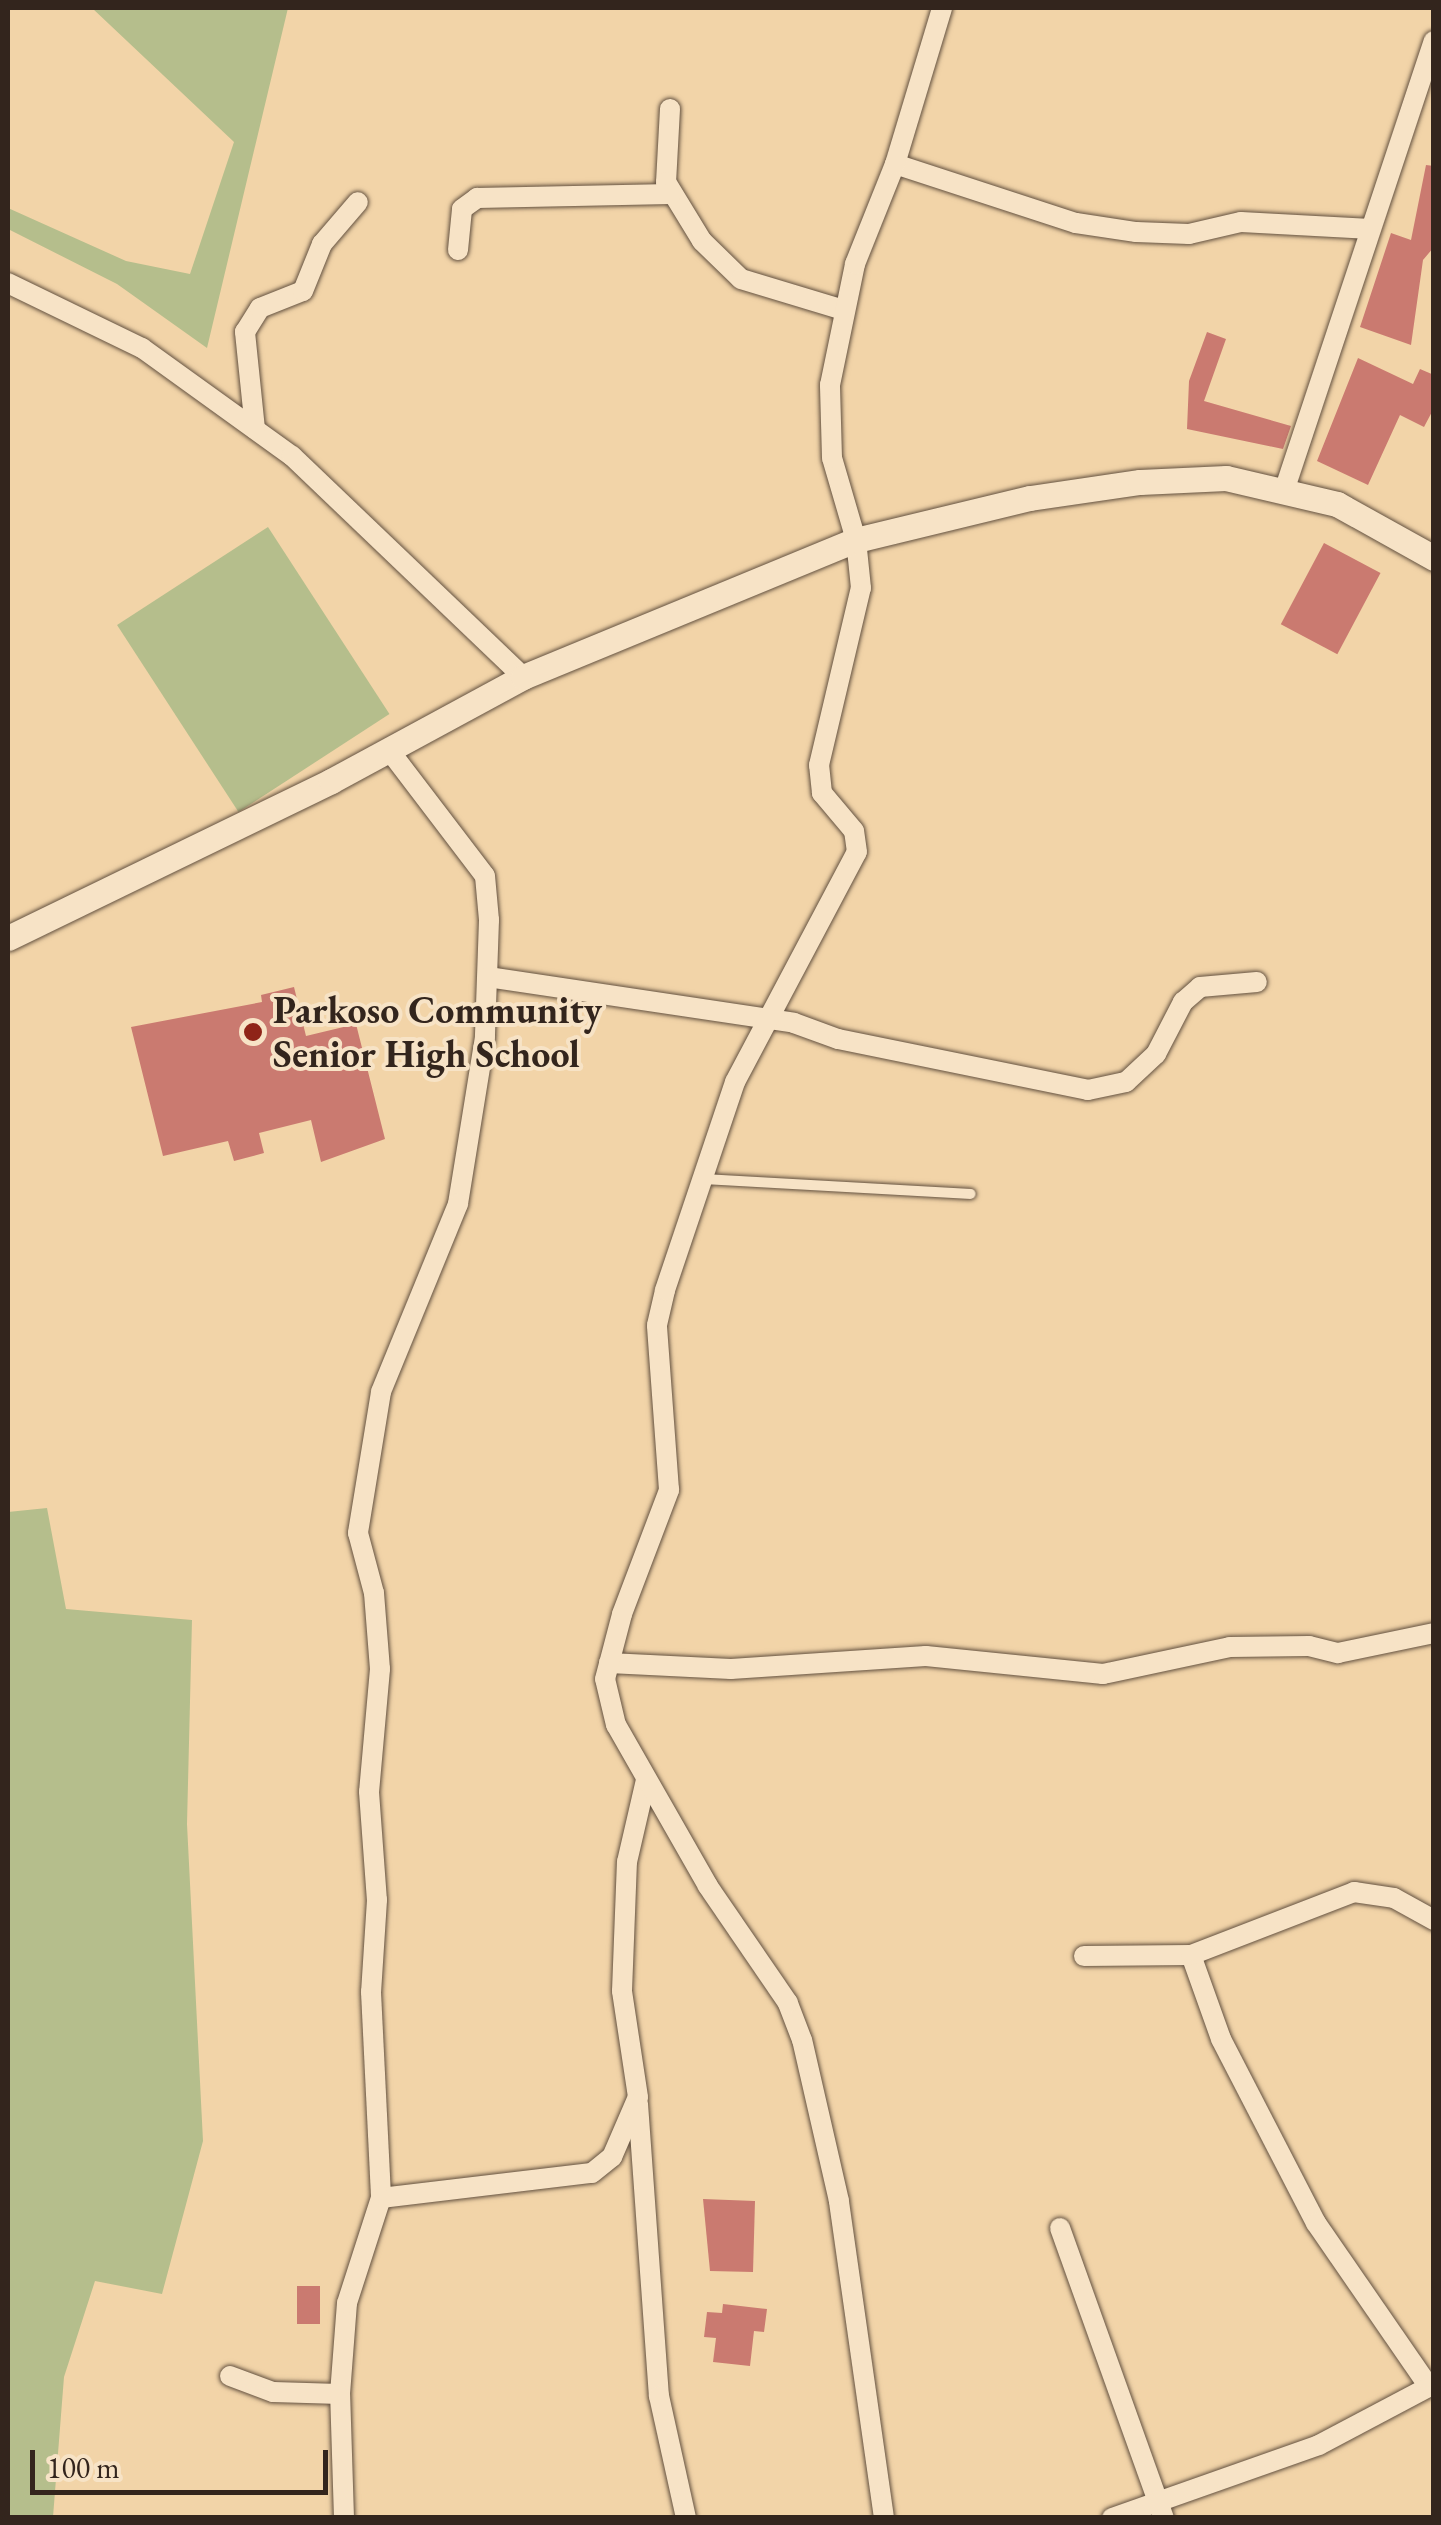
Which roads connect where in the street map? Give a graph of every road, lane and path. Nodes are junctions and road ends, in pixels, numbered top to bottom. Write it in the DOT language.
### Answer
graph roads {
  1 [pos="942,8"];
  2 [pos="1434,41"];
  3 [pos="670,110"];
  4 [pos="895,164"];
  5 [pos="671,194"];
  6 [pos="358,202"];
  7 [pos="1371,229"];
  8 [pos="458,250"];
  9 [pos="8,283"];
  10 [pos="844,310"];
  11 [pos="255,429"];
  12 [pos="1286,488"];
  13 [pos="856,540"];
  14 [pos="1434,558"];
  15 [pos="523,677"];
  16 [pos="389,750"];
  17 [pos="8,938"];
  18 [pos="488,976"];
  19 [pos="1257,982"];
  20 [pos="766,1018"];
  21 [pos="704,1179"];
  22 [pos="971,1194"];
  23 [pos="1434,1634"];
  24 [pos="610,1663"];
  25 [pos="646,1780"];
  26 [pos="1434,1920"];
  27 [pos="1191,1955"];
  28 [pos="1084,1956"];
  29 [pos="638,2096"];
  30 [pos="381,2198"];
  31 [pos="1060,2228"];
  32 [pos="230,2376"];
  33 [pos="1431,2386"];
  34 [pos="340,2394"];
  35 [pos="1160,2507"];
  36 [pos="344,2518"];
  37 [pos="686,2518"];
  38 [pos="884,2518"];
  39 [pos="1112,2518"];
  1 -- 4 [label="street"];
  2 -- 7 [label="street"];
  3 -- 5 [label="street"];
  4 -- 7 [label="street"];
  4 -- 10 [label="street"];
  5 -- 8 [label="street"];
  5 -- 10 [label="street"];
  6 -- 11 [label="street"];
  7 -- 12 [label="street"];
  9 -- 11 [label="street"];
  10 -- 13 [label="street"];
  11 -- 15 [label="street"];
  12 -- 13 [label="street"];
  12 -- 14 [label="street"];
  13 -- 15 [label="street"];
  13 -- 20 [label="street"];
  15 -- 16 [label="street"];
  16 -- 17 [label="street"];
  16 -- 18 [label="street"];
  18 -- 20 [label="street"];
  18 -- 30 [label="street"];
  19 -- 20 [label="street"];
  20 -- 21 [label="street"];
  21 -- 22 [label="lane"];
  21 -- 24 [label="street"];
  23 -- 24 [label="street"];
  24 -- 25 [label="street"];
  25 -- 29 [label="street"];
  25 -- 38 [label="street"];
  26 -- 27 [label="street"];
  27 -- 28 [label="street"];
  27 -- 33 [label="street"];
  29 -- 30 [label="street"];
  29 -- 37 [label="street"];
  30 -- 34 [label="street"];
  31 -- 35 [label="street"];
  32 -- 34 [label="street"];
  33 -- 35 [label="street"];
  34 -- 36 [label="street"];
  35 -- 39 [label="street"];
}
